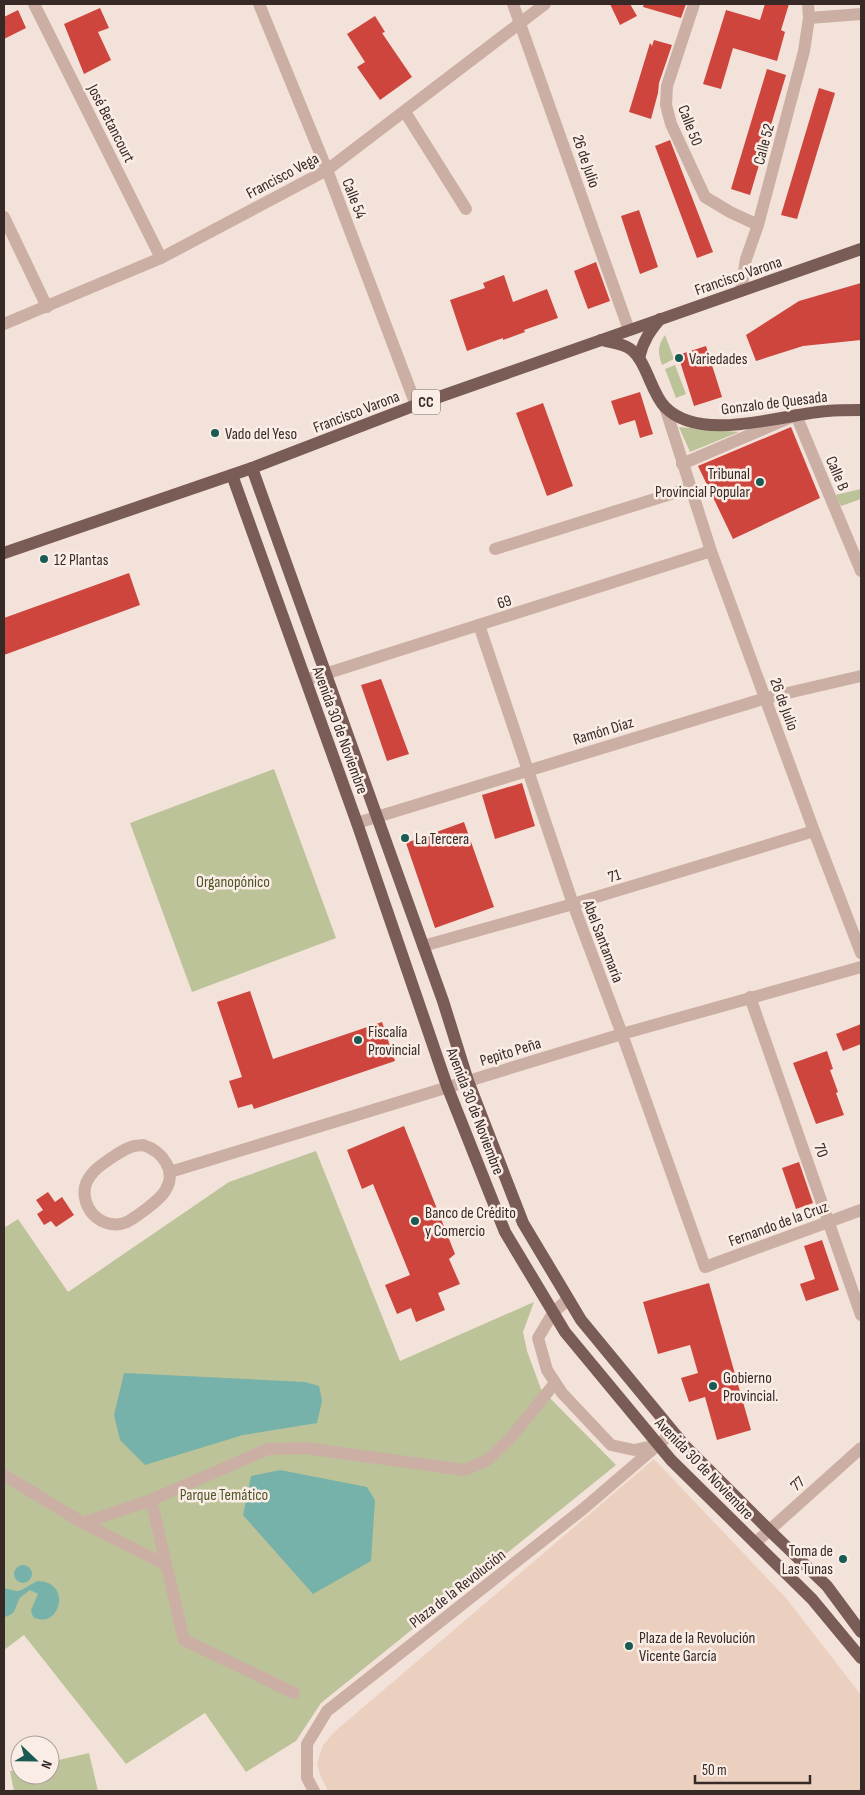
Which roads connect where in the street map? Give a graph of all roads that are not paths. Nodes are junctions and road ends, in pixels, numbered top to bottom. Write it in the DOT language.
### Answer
graph roads {
  1 [pos="34,4"];
  2 [pos="259,4"];
  3 [pos="513,4"];
  4 [pos="546,4"];
  5 [pos="694,4"];
  6 [pos="808,4"];
  7 [pos="861,14"];
  8 [pos="809,18"];
  9 [pos="521,22"];
  10 [pos="405,112"];
  11 [pos="327,170"];
  12 [pos="466,209"];
  13 [pos="4,217"];
  14 [pos="758,225"];
  15 [pos="861,249"];
  16 [pos="161,258"];
  17 [pos="740,291"];
  18 [pos="47,306"];
  19 [pos="660,319"];
  20 [pos="4,324"];
  21 [pos="629,330"];
  22 [pos="602,340"];
  23 [pos="640,358"];
  24 [pos="416,405"];
  25 [pos="665,407"];
  26 [pos="861,410"];
  27 [pos="796,416"];
  28 [pos="682,464"];
  29 [pos="252,468"];
  30 [pos="232,476"];
  31 [pos="690,488"];
  32 [pos="495,549"];
  33 [pos="711,551"];
  34 [pos="4,553"];
  35 [pos="861,572"];
  36 [pos="479,626"];
  37 [pos="327,674"];
  38 [pos="861,676"];
  39 [pos="306,680"];
  40 [pos="766,698"];
  41 [pos="528,770"];
  42 [pos="377,817"];
  43 [pos="357,824"];
  44 [pos="814,831"];
  45 [pos="573,904"];
  46 [pos="423,946"];
  47 [pos="861,953"];
  48 [pos="861,967"];
  49 [pos="750,997"];
  50 [pos="622,1034"];
  51 [pos="468,1080"];
  52 [pos="447,1086"];
  53 [pos="170,1172"];
  54 [pos="861,1210"];
  55 [pos="830,1222"];
  56 [pos="705,1267"];
  57 [pos="568,1299"];
  58 [pos="553,1312"];
  59 [pos="861,1315"];
  60 [pos="555,1383"];
  61 [pos="673,1432"];
  62 [pos="658,1444"];
  63 [pos="861,1448"];
  64 [pos="4,1476"];
  65 [pos="151,1500"];
  66 [pos="83,1523"];
  67 [pos="769,1530"];
  68 [pos="755,1543"];
  69 [pos="166,1565"];
  70 [pos="861,1632"];
  71 [pos="861,1658"];
  72 [pos="294,1693"];
  73 [pos="314,1791"];
  1 -- 16 [label="street, José Betancourt"];
  2 -- 11 [label="street, Calle 54"];
  3 -- 9 [label="street, 26 de Julio"];
  4 -- 9 [label="street, Francisco Vega"];
  5 -- 14 [label="street, Calle 50"];
  6 -- 8 [label="street, Calle 52"];
  7 -- 8 [label="street"];
  8 -- 14 [label="street, Calle 52"];
  9 -- 10 [label="street, Francisco Vega"];
  9 -- 21 [label="street, 26 de Julio"];
  10 -- 11 [label="street, Francisco Vega"];
  10 -- 12 [label="street"];
  11 -- 16 [label="street, Francisco Vega"];
  11 -- 24 [label="street, Calle 54"];
  13 -- 18 [label="street"];
  14 -- 17 [label="street, Calle 52"];
  15 -- 17 [label="main road, Francisco Varona / CC"];
  16 -- 18 [label="street, Francisco Vega"];
  17 -- 19 [label="main road, Francisco Varona / CC"];
  18 -- 20 [label="street, Francisco Vega"];
  19 -- 21 [label="main road, Francisco Varona / CC"];
  19 -- 23 [label="main road"];
  21 -- 22 [label="main road, Francisco Varona / CC"];
  22 -- 23 [label="main road"];
  22 -- 24 [label="main road, Francisco Varona / CC"];
  23 -- 25 [label="main road"];
  24 -- 29 [label="main road, Francisco Varona / CC"];
  25 -- 27 [label="main road, Gonzalo de Quesada"];
  25 -- 28 [label="street, 26 de Julio"];
  26 -- 27 [label="main road, Gonzalo de Quesada"];
  27 -- 28 [label="street"];
  27 -- 35 [label="street, Calle B"];
  28 -- 31 [label="street, 26 de Julio"];
  29 -- 30 [label="main road, Francisco Varona / CC"];
  29 -- 37 [label="main road, Avenida 30 de Noviembre"];
  30 -- 34 [label="main road, Francisco Varona / CC"];
  30 -- 39 [label="main road, Avenida 30 de Noviembre"];
  31 -- 32 [label="street"];
  31 -- 33 [label="street, 26 de Julio"];
  33 -- 36 [label="street, 69"];
  33 -- 40 [label="street, 26 de Julio"];
  36 -- 37 [label="street, 69"];
  36 -- 41 [label="street, Abel Santamaría"];
  37 -- 39 [label="street, 69"];
  37 -- 42 [label="main road, Avenida 30 de Noviembre"];
  38 -- 40 [label="street, Ramón Díaz"];
  39 -- 43 [label="main road, Avenida 30 de Noviembre"];
  40 -- 41 [label="street, Ramón Díaz"];
  40 -- 44 [label="street, 26 de Julio"];
  41 -- 42 [label="street, Ramón Díaz"];
  41 -- 45 [label="street, Abel Santamaría"];
  42 -- 43 [label="street, Ramón Díaz"];
  42 -- 46 [label="main road, Avenida 30 de Noviembre"];
  43 -- 52 [label="main road, Avenida 30 de Noviembre"];
  44 -- 45 [label="street, 71"];
  44 -- 47 [label="street, 26 de Julio"];
  45 -- 46 [label="street, 71"];
  45 -- 50 [label="street, Abel Santamaría"];
  46 -- 51 [label="main road, Avenida 30 de Noviembre"];
  48 -- 49 [label="street, Pepito Peña"];
  49 -- 50 [label="street, Pepito Peña"];
  49 -- 55 [label="street, 70"];
  50 -- 51 [label="street, Pepito Peña"];
  50 -- 56 [label="street, Abel Santamaría"];
  51 -- 52 [label="street, Pepito Peña"];
  51 -- 57 [label="main road, Avenida 30 de Noviembre"];
  52 -- 53 [label="street, Pepito Peña"];
  52 -- 58 [label="main road, Avenida 30 de Noviembre"];
  53 -- 53 [label="street"];
  54 -- 55 [label="street, Fernando de la Cruz"];
  55 -- 56 [label="street, Fernando de la Cruz"];
  55 -- 59 [label="street, 70"];
  57 -- 58 [label="street"];
  57 -- 61 [label="main road, Avenida 30 de Noviembre"];
  58 -- 60 [label="street"];
  58 -- 62 [label="main road, Avenida 30 de Noviembre"];
  60 -- 62 [label="street"];
  60 -- 65 [label="street"];
  61 -- 62 [label="street, Plaza de la Revolución"];
  61 -- 67 [label="main road, Avenida 30 de Noviembre"];
  62 -- 68 [label="main road, Avenida 30 de Noviembre"];
  62 -- 73 [label="street, Plaza de la Revolución"];
  63 -- 67 [label="street, 77"];
  64 -- 66 [label="street"];
  65 -- 66 [label="street"];
  65 -- 69 [label="street"];
  66 -- 69 [label="street"];
  67 -- 68 [label="street, 77"];
  67 -- 70 [label="main road, Avenida 30 de Noviembre"];
  68 -- 71 [label="main road, Avenida 30 de Noviembre"];
  69 -- 72 [label="street"];
}
